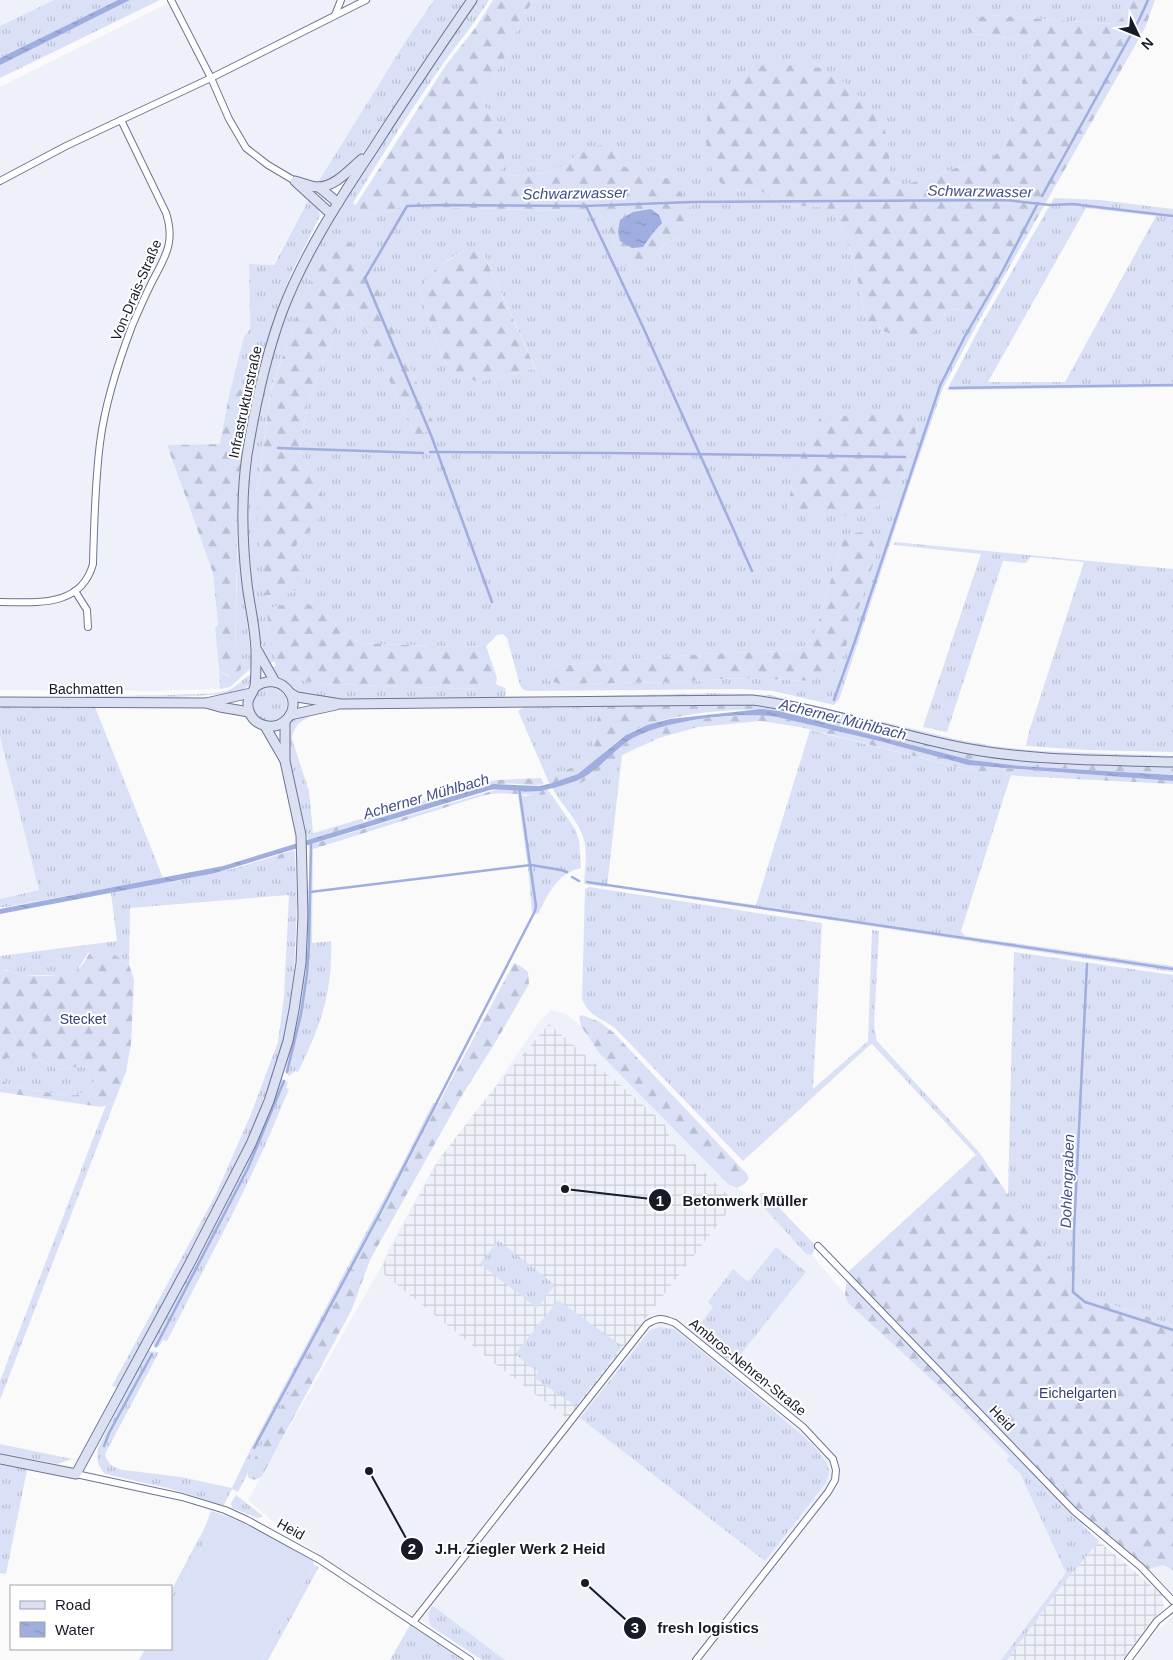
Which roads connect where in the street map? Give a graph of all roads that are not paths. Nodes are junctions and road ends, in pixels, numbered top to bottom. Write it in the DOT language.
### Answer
graph roads {
  1 [pos="171,0"];
  2 [pos="341,0"];
  3 [pos="366,0"];
  4 [pos="472,0"];
  5 [pos="335,15"];
  6 [pos="211,78"];
  7 [pos="121,120"];
  8 [pos="371,151"];
  9 [pos="0,181"];
  10 [pos="294,181"];
  11 [pos="319,187"];
  12 [pos="338,202"];
  13 [pos="331,214"];
  14 [pos="76,591"];
  15 [pos="0,602"];
  16 [pos="88,627"];
  17 [pos="256,647"];
  18 [pos="275,682"];
  19 [pos="253,690"];
  20 [pos="290,693"];
  21 [pos="0,702"];
  22 [pos="206,703"];
  23 [pos="341,704"];
  24 [pos="250,712"];
  25 [pos="288,718"];
  26 [pos="265,726"];
  27 [pos="285,761"];
  28 [pos="1173,762"];
  29 [pos="818,1246"];
  30 [pos="0,1459"];
  31 [pos="76,1474"];
  32 [pos="1173,1601"];
  33 [pos="1173,1608"];
  34 [pos="413,1622"];
  35 [pos="470,1660"];
  36 [pos="696,1660"];
  37 [pos="1128,1660"];
  1 -- 6 [label="street"];
  2 -- 5 [label="street"];
  3 -- 5 [label="street"];
  4 -- 8 [label="street, Infrastrukturstraße"];
  5 -- 6 [label="street"];
  6 -- 7 [label="street"];
  6 -- 10 [label="street"];
  7 -- 9 [label="street"];
  7 -- 14 [label="street, Von-Drais-Straße"];
  8 -- 11 [label="street"];
  8 -- 12 [label="street, Infrastrukturstraße"];
  10 -- 11 [label="street"];
  10 -- 13 [label="street"];
  11 -- 12 [label="street"];
  12 -- 13 [label="street, Infrastrukturstraße"];
  13 -- 17 [label="street, Infrastrukturstraße"];
  14 -- 15 [label="street"];
  14 -- 16 [label="street"];
  17 -- 18 [label="street"];
  17 -- 19 [label="street"];
  18 -- 19 [label="street"];
  18 -- 20 [label="street"];
  19 -- 22 [label="street"];
  19 -- 24 [label="street"];
  20 -- 23 [label="street"];
  20 -- 25 [label="street"];
  21 -- 22 [label="street, Bachmatten"];
  22 -- 24 [label="street"];
  23 -- 25 [label="street"];
  23 -- 28 [label="street"];
  24 -- 26 [label="street"];
  25 -- 26 [label="street"];
  25 -- 27 [label="street"];
  26 -- 27 [label="street"];
  27 -- 31 [label="street"];
  29 -- 32 [label="street, Heid"];
  30 -- 31 [label="street"];
  31 -- 34 [label="street, Heid"];
  33 -- 37 [label="street"];
  34 -- 35 [label="street, Heid"];
  34 -- 36 [label="street, Ambros-Nehren-Straße"];
}
